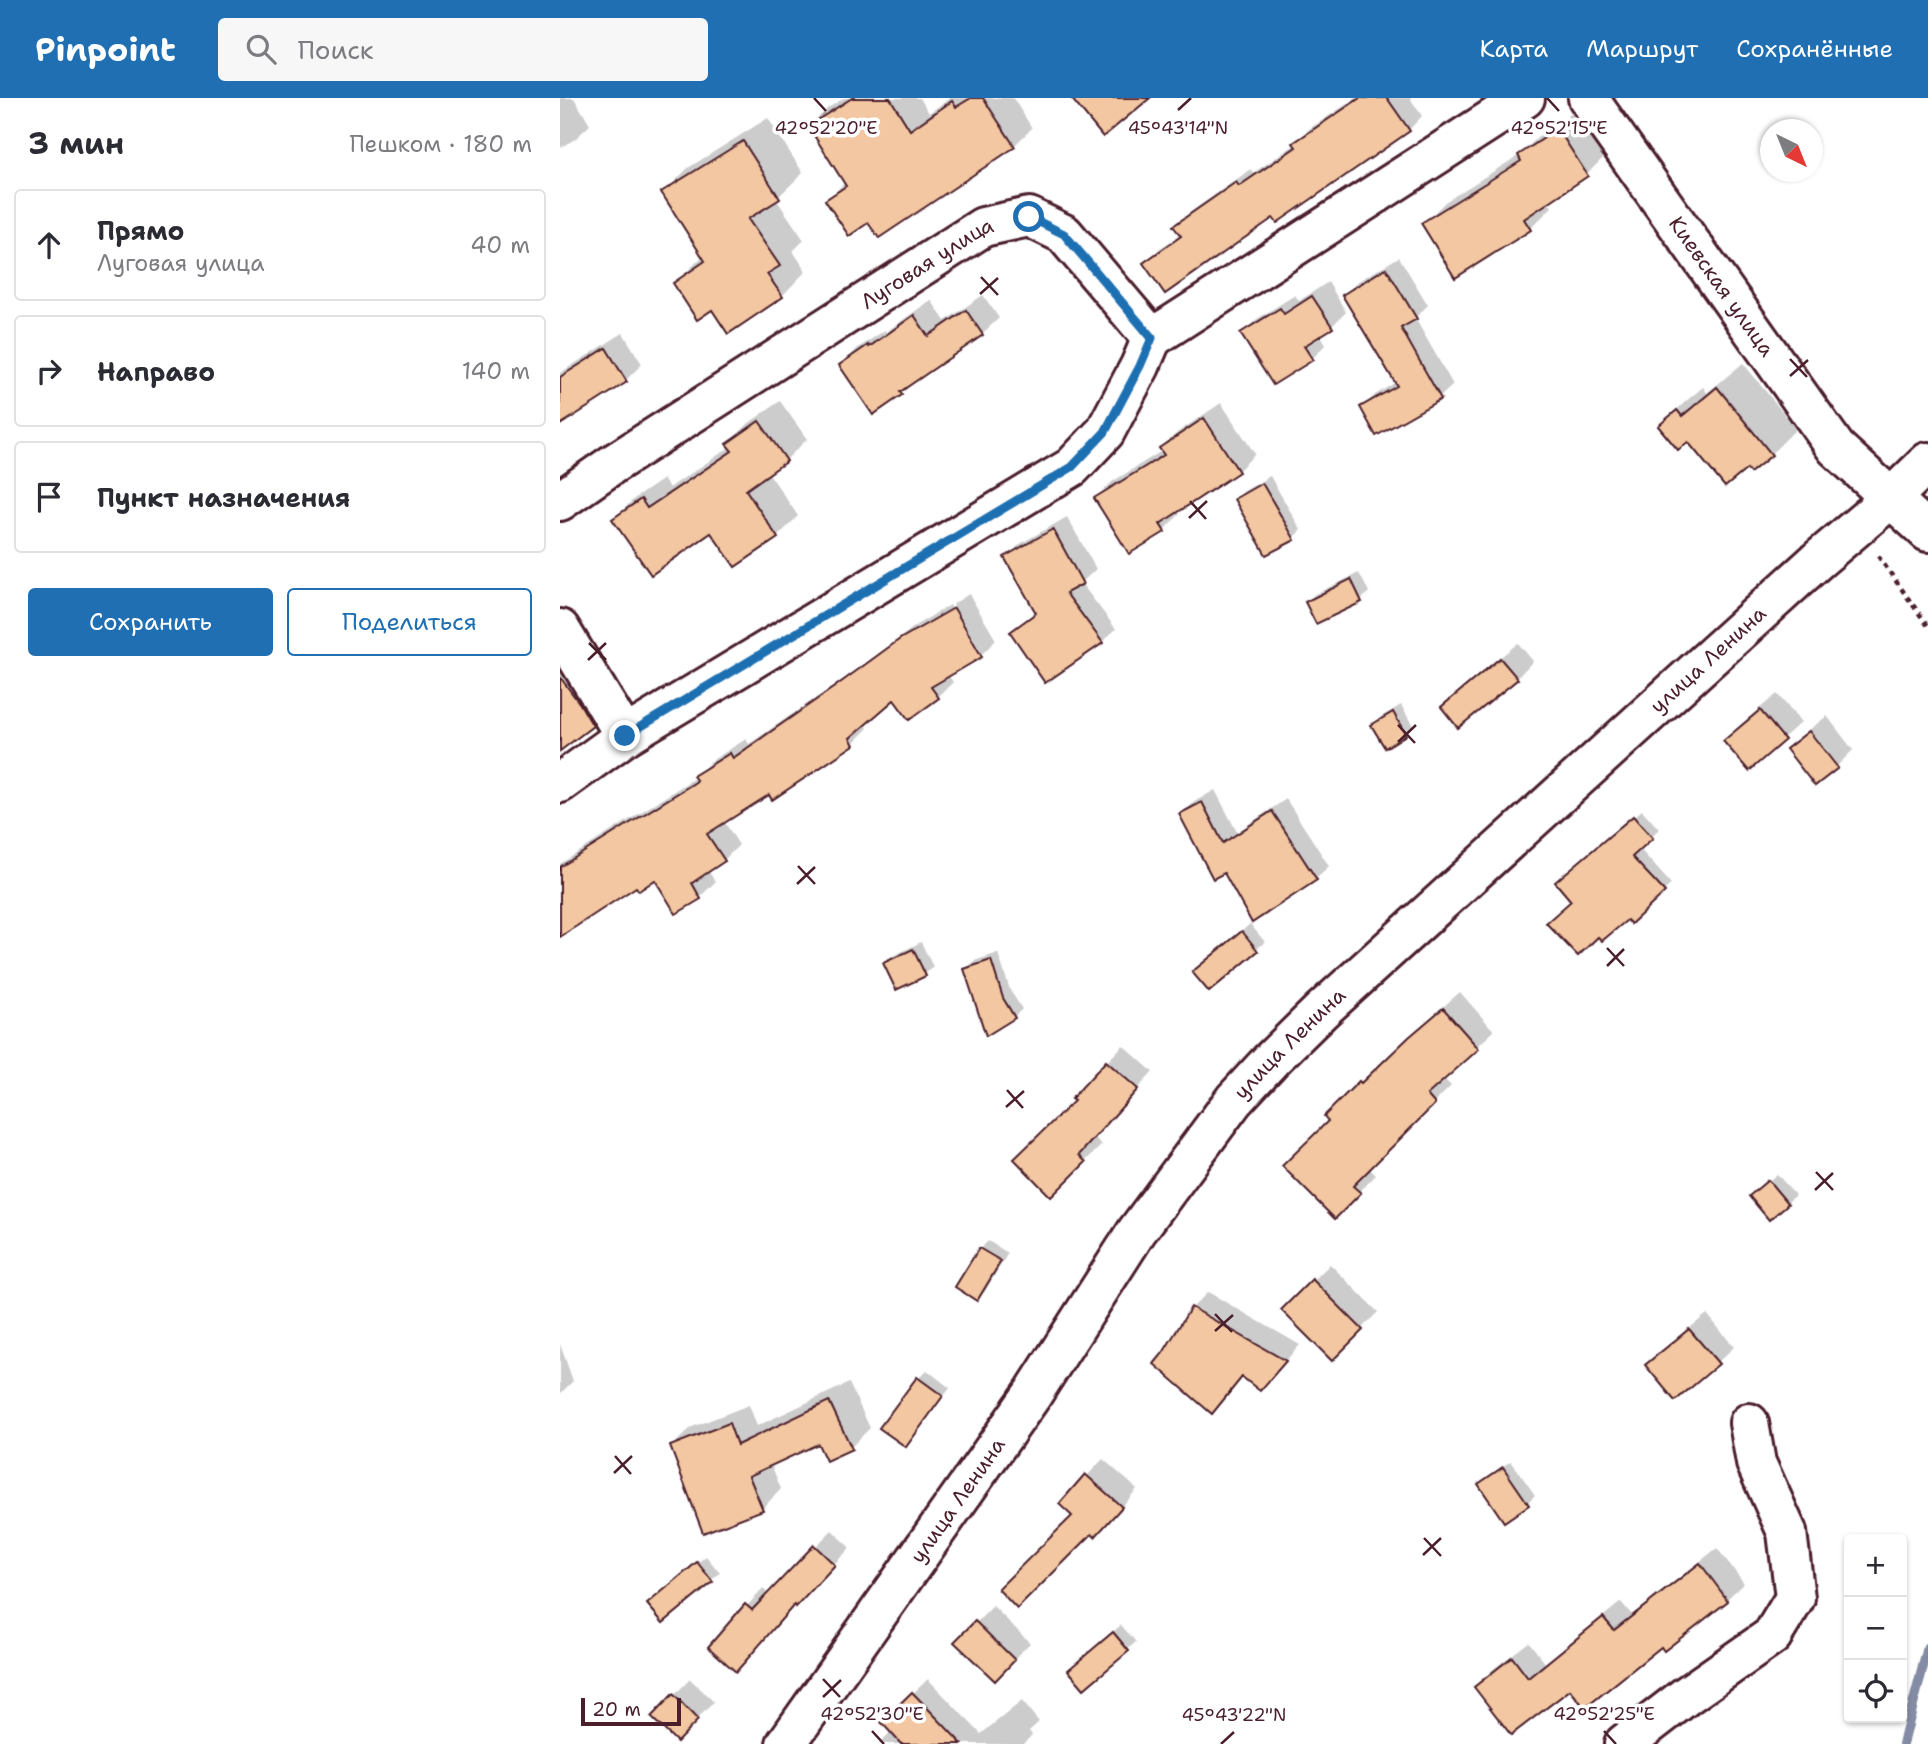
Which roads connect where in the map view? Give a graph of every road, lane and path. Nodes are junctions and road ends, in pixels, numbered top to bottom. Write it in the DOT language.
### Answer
graph roads {
  1 [pos="1525,98"];
  2 [pos="1588,98"];
  3 [pos="1152,338"];
  4 [pos="1928,462"];
  5 [pos="1890,499"];
  6 [pos="560,500"];
  7 [pos="1857,526"];
  8 [pos="1928,532"];
  9 [pos="1928,626"];
  10 [pos="560,629"];
  11 [pos="625,736"];
  12 [pos="560,783"];
  13 [pos="1749,1423"];
  14 [pos="786,1744"];
  15 [pos="1624,1744"];
  1 -- 3 [label="street"];
  2 -- 5 [label="street, Киевская улица"];
  3 -- 6 [label="street, Луговая улица"];
  3 -- 11 [label="street"];
  4 -- 5 [label="street, улица Ленина"];
  5 -- 7 [label="street, улица Ленина"];
  5 -- 8 [label="street, Киевская улица"];
  7 -- 9 [label="path"];
  7 -- 14 [label="street, улица Ленина"];
  10 -- 11 [label="street"];
  11 -- 12 [label="street"];
  13 -- 15 [label="street"];
}
